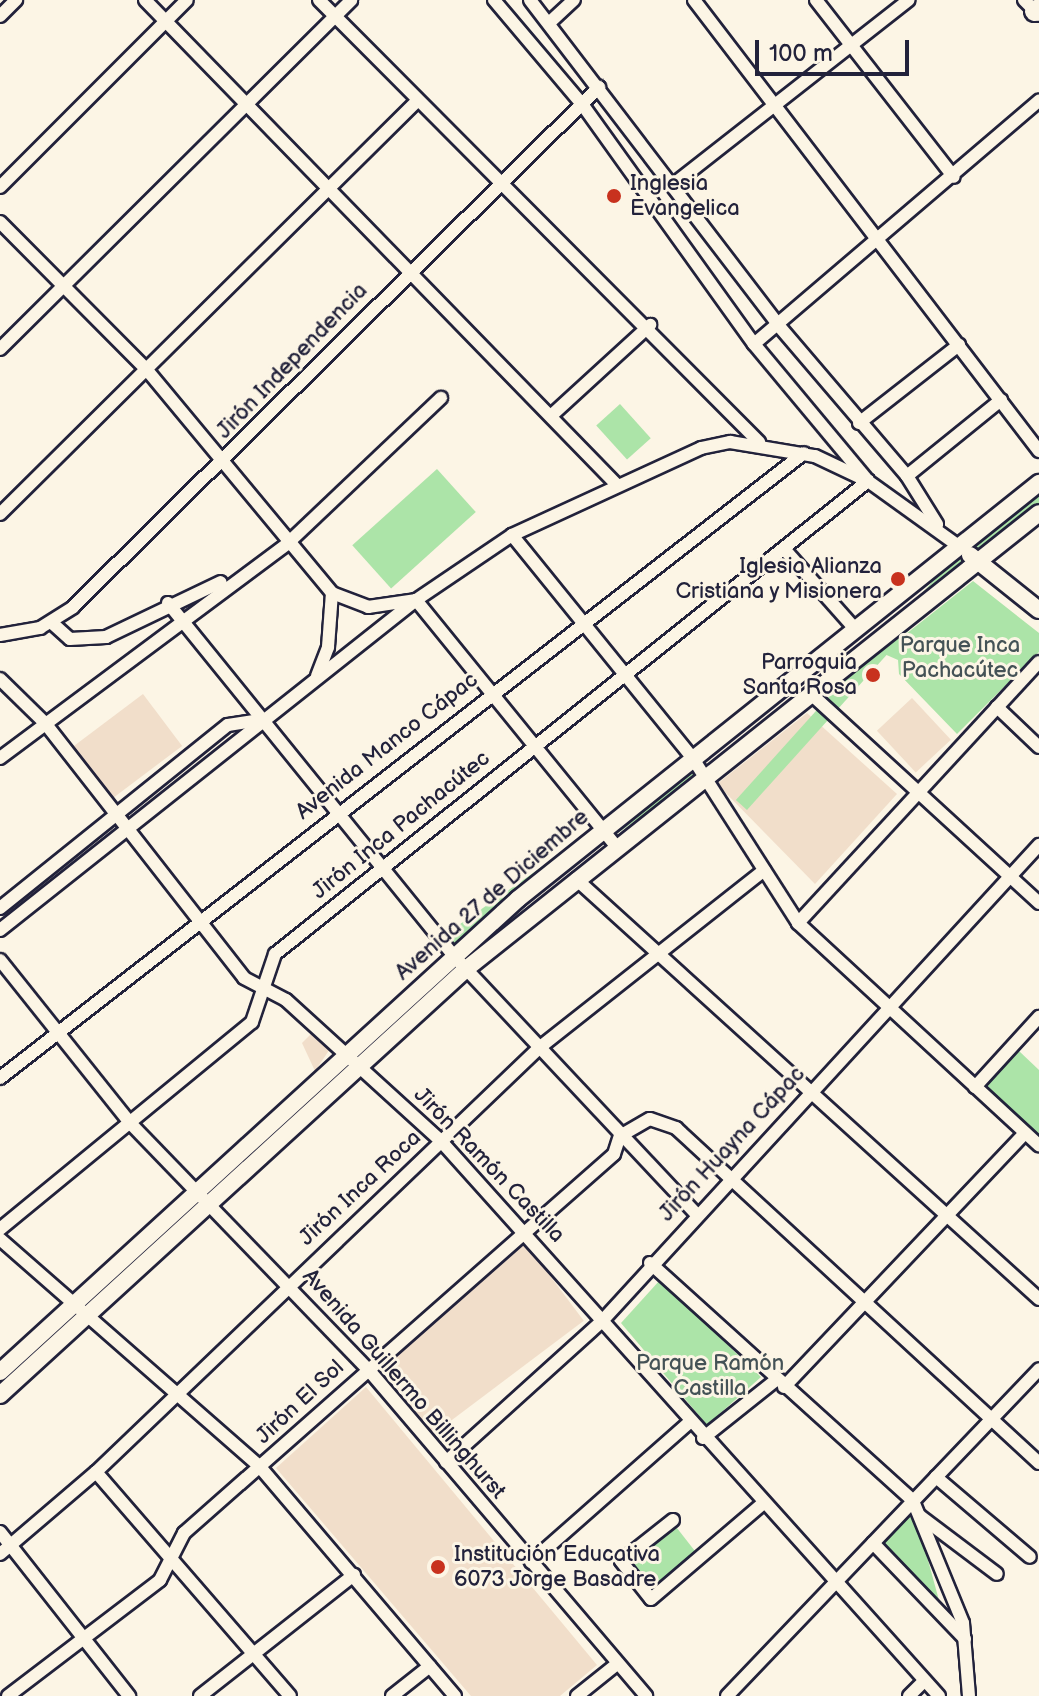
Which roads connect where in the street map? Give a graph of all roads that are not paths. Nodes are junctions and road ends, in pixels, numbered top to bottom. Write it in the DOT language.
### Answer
graph roads {
  1 [pos="16,0"];
  2 [pos="145,0"];
  3 [pos="187,0"];
  4 [pos="319,0"];
  5 [pos="351,0"];
  6 [pos="494,0"];
  7 [pos="530,0"];
  8 [pos="574,0"];
  9 [pos="694,0"];
  10 [pos="816,0"];
  11 [pos="909,0"];
  12 [pos="0,16"];
  13 [pos="335,16"];
  14 [pos="166,22"];
  15 [pos="549,23"];
  16 [pos="850,46"];
  17 [pos="599,87"];
  18 [pos="418,100"];
  19 [pos="1039,101"];
  20 [pos="247,104"];
  21 [pos="582,104"];
  22 [pos="774,105"];
  23 [pos="954,177"];
  24 [pos="501,180"];
  25 [pos="674,184"];
  26 [pos="331,186"];
  27 [pos="0,187"];
  28 [pos="0,222"];
  29 [pos="879,241"];
  30 [pos="411,266"];
  31 [pos="66,285"];
  32 [pos="650,325"];
  33 [pos="779,326"];
  34 [pos="754,344"];
  35 [pos="959,345"];
  36 [pos="0,349"];
  37 [pos="147,370"];
  38 [pos="441,398"];
  39 [pos="1001,400"];
  40 [pos="553,414"];
  41 [pos="859,423"];
  42 [pos="759,442"];
  43 [pos="1039,451"];
  44 [pos="804,453"];
  45 [pos="221,463"];
  46 [pos="907,476"];
  47 [pos="868,481"];
  48 [pos="1039,483"];
  49 [pos="617,485"];
  50 [pos="1039,513"];
  51 [pos="0,514"];
  52 [pos="943,534"];
  53 [pos="512,535"];
  54 [pos="288,543"];
  55 [pos="960,547"];
  56 [pos="785,550"];
  57 [pos="976,560"];
  58 [pos="235,577"];
  59 [pos="332,593"];
  60 [pos="416,600"];
  61 [pos="168,603"];
  62 [pos="1039,610"];
  63 [pos="180,617"];
  64 [pos="51,622"];
  65 [pos="579,622"];
  66 [pos="856,630"];
  67 [pos="0,635"];
  68 [pos="1039,662"];
  69 [pos="623,674"];
  70 [pos="0,679"];
  71 [pos="316,679"];
  72 [pos="490,691"];
  73 [pos="810,693"];
  74 [pos="997,707"];
  75 [pos="264,720"];
  76 [pos="45,723"];
  77 [pos="533,745"];
  78 [pos="1039,747"];
  79 [pos="692,757"];
  80 [pos="0,758"];
  81 [pos="704,776"];
  82 [pos="918,793"];
  83 [pos="337,811"];
  84 [pos="114,816"];
  85 [pos="601,829"];
  86 [pos="125,831"];
  87 [pos="1039,845"];
  88 [pos="616,846"];
  89 [pos="380,864"];
  90 [pos="764,870"];
  91 [pos="1010,877"];
  92 [pos="576,879"];
  93 [pos="518,899"];
  94 [pos="1039,903"];
  95 [pos="0,908"];
  96 [pos="531,915"];
  97 [pos="198,922"];
  98 [pos="798,923"];
  99 [pos="0,930"];
  100 [pos="453,955"];
  101 [pos="656,956"];
  102 [pos="0,960"];
  103 [pos="466,969"];
  104 [pos="262,986"];
  105 [pos="886,1008"];
  106 [pos="1039,1017"];
  107 [pos="57,1034"];
  108 [pos="539,1048"];
  109 [pos="348,1051"];
  110 [pos="361,1064"];
  111 [pos="0,1078"];
  112 [pos="975,1087"];
  113 [pos="808,1091"];
  114 [pos="131,1124"];
  115 [pos="1025,1133"];
  116 [pos="620,1136"];
  117 [pos="440,1140"];
  118 [pos="1039,1145"];
  119 [pos="729,1175"];
  120 [pos="205,1196"];
  121 [pos="695,1213"];
  122 [pos="948,1215"];
  123 [pos="524,1227"];
  124 [pos="0,1229"];
  125 [pos="0,1239"];
  126 [pos="650,1263"];
  127 [pos="289,1282"];
  128 [pos="1039,1299"];
  129 [pos="864,1303"];
  130 [pos="85,1308"];
  131 [pos="603,1320"];
  132 [pos="367,1368"];
  133 [pos="1039,1369"];
  134 [pos="0,1372"];
  135 [pos="780,1384"];
  136 [pos="176,1390"];
  137 [pos="0,1395"];
  138 [pos="991,1419"];
  139 [pos="690,1422"];
  140 [pos="703,1438"];
  141 [pos="446,1462"];
  142 [pos="1039,1463"];
  143 [pos="260,1467"];
  144 [pos="96,1472"];
  145 [pos="936,1477"];
  146 [pos="913,1501"];
  147 [pos="761,1505"];
  148 [pos="919,1515"];
  149 [pos="673,1520"];
  150 [pos="0,1532"];
  151 [pos="873,1543"];
  152 [pos="5,1549"];
  153 [pos="1030,1557"];
  154 [pos="171,1558"];
  155 [pos="531,1562"];
  156 [pos="997,1574"];
  157 [pos="354,1575"];
  158 [pos="833,1585"];
  159 [pos="83,1638"];
  160 [pos="966,1640"];
  161 [pos="254,1653"];
  162 [pos="617,1664"];
  163 [pos="430,1666"];
  164 [pos="924,1681"];
  165 [pos="8,1696"];
  166 [pos="129,1696"];
  167 [pos="200,1696"];
  168 [pos="290,1696"];
  169 [pos="392,1696"];
  170 [pos="455,1696"];
  171 [pos="577,1696"];
  172 [pos="646,1696"];
  173 [pos="727,1696"];
  174 [pos="909,1696"];
  175 [pos="939,1696"];
  176 [pos="969,1696"];
  1 -- 12 [label="street"];
  2 -- 14 [label="street"];
  3 -- 14 [label="street"];
  4 -- 13 [label="street"];
  5 -- 13 [label="street"];
  6 -- 21 [label="street"];
  7 -- 15 [label="street"];
  8 -- 15 [label="street"];
  9 -- 22 [label="street"];
  10 -- 16 [label="street"];
  11 -- 16 [label="street"];
  13 -- 18 [label="street"];
  13 -- 20 [label="street"];
  14 -- 20 [label="street"];
  14 -- 27 [label="street"];
  15 -- 17 [label="street"];
  16 -- 22 [label="street"];
  16 -- 23 [label="street"];
  17 -- 21 [label="street, Jirón Independencia"];
  17 -- 25 [label="street"];
  18 -- 24 [label="street"];
  18 -- 26 [label="street"];
  19 -- 23 [label="street"];
  20 -- 26 [label="street"];
  20 -- 31 [label="street"];
  21 -- 24 [label="street, Jirón Independencia"];
  21 -- 34 [label="street"];
  22 -- 25 [label="street"];
  22 -- 29 [label="street"];
  23 -- 29 [label="street"];
  24 -- 30 [label="street, Jirón Independencia"];
  24 -- 32 [label="street"];
  25 -- 33 [label="street"];
  26 -- 30 [label="street"];
  26 -- 37 [label="street"];
  28 -- 31 [label="street"];
  29 -- 33 [label="street"];
  29 -- 35 [label="street"];
  30 -- 40 [label="street"];
  30 -- 45 [label="street, Jirón Independencia"];
  31 -- 36 [label="street"];
  31 -- 37 [label="street"];
  32 -- 40 [label="street"];
  32 -- 42 [label="street"];
  33 -- 34 [label="street"];
  33 -- 41 [label="street"];
  34 -- 47 [label="street"];
  35 -- 39 [label="street"];
  35 -- 41 [label="street"];
  37 -- 45 [label="street"];
  37 -- 51 [label="street"];
  38 -- 54 [label="street"];
  39 -- 43 [label="street"];
  39 -- 46 [label="street"];
  40 -- 49 [label="street"];
  41 -- 46 [label="street"];
  42 -- 44 [label="street"];
  42 -- 49 [label="street"];
  44 -- 47 [label="street"];
  44 -- 65 [label="street, Avenida Manco Cápac"];
  45 -- 54 [label="street"];
  45 -- 64 [label="street, Jirón Independencia"];
  46 -- 52 [label="street"];
  47 -- 52 [label="street"];
  47 -- 56 [label="street, Jirón Inca Pachacútec"];
  48 -- 55 [label="street, Avenida 27 de Diciembre"];
  49 -- 53 [label="street"];
  50 -- 57 [label="street, Avenida 27 de Diciembre"];
  52 -- 55 [label="street"];
  53 -- 60 [label="street"];
  53 -- 65 [label="street"];
  54 -- 58 [label="street"];
  54 -- 59 [label="street"];
  55 -- 57 [label="street"];
  55 -- 66 [label="street, Avenida 27 de Diciembre"];
  56 -- 66 [label="street"];
  56 -- 69 [label="street, Jirón Inca Pachacútec"];
  57 -- 62 [label="street"];
  57 -- 73 [label="street, Avenida 27 de Diciembre"];
  58 -- 61 [label="street"];
  58 -- 63 [label="street"];
  59 -- 60 [label="street"];
  59 -- 71 [label="street"];
  60 -- 71 [label="street"];
  60 -- 72 [label="street"];
  61 -- 63 [label="street"];
  61 -- 64 [label="street"];
  63 -- 75 [label="street"];
  63 -- 76 [label="street"];
  64 -- 67 [label="street, Jirón Independencia"];
  65 -- 69 [label="street"];
  65 -- 72 [label="street, Avenida Manco Cápac"];
  66 -- 79 [label="street, Avenida 27 de Diciembre"];
  68 -- 74 [label="street"];
  69 -- 77 [label="street, Jirón Inca Pachacútec"];
  69 -- 79 [label="street"];
  70 -- 76 [label="street, Jirón Ramón Castilla"];
  71 -- 75 [label="street"];
  72 -- 77 [label="street"];
  72 -- 83 [label="street, Avenida Manco Cápac"];
  73 -- 81 [label="street, Avenida 27 de Diciembre"];
  73 -- 82 [label="street"];
  74 -- 78 [label="street"];
  74 -- 82 [label="street"];
  75 -- 83 [label="street"];
  75 -- 84 [label="street"];
  75 -- 86 [label="street"];
  76 -- 80 [label="street"];
  76 -- 84 [label="street, Jirón Ramón Castilla"];
  77 -- 85 [label="street"];
  77 -- 89 [label="street, Jirón Inca Pachacútec"];
  79 -- 81 [label="street"];
  79 -- 85 [label="street, Avenida 27 de Diciembre"];
  81 -- 88 [label="street, Avenida 27 de Diciembre"];
  81 -- 90 [label="street"];
  82 -- 91 [label="street"];
  82 -- 98 [label="street"];
  83 -- 89 [label="street"];
  83 -- 97 [label="street, Avenida Manco Cápac"];
  84 -- 86 [label="street, Jirón Ramón Castilla"];
  84 -- 95 [label="street"];
  85 -- 88 [label="street"];
  85 -- 93 [label="street, Avenida 27 de Diciembre"];
  86 -- 97 [label="street, Jirón Ramón Castilla"];
  86 -- 99 [label="street"];
  87 -- 91 [label="street, Jirón Huayna Cápac"];
  88 -- 92 [label="street, Avenida 27 de Diciembre"];
  89 -- 100 [label="street"];
  89 -- 104 [label="street, Jirón Inca Pachacútec"];
  90 -- 98 [label="street"];
  90 -- 101 [label="street, Jirón Inca Roca"];
  91 -- 94 [label="street"];
  91 -- 105 [label="street, Jirón Huayna Cápac"];
  92 -- 96 [label="street, Avenida 27 de Diciembre"];
  92 -- 101 [label="street"];
  93 -- 96 [label="street"];
  93 -- 100 [label="street, Avenida 27 de Diciembre"];
  96 -- 103 [label="street, Avenida 27 de Diciembre"];
  97 -- 104 [label="street, Jirón Ramón Castilla"];
  97 -- 107 [label="street, Avenida Manco Cápac"];
  98 -- 105 [label="street"];
  100 -- 103 [label="street"];
  100 -- 109 [label="street, Avenida 27 de Diciembre"];
  101 -- 108 [label="street, Jirón Inca Roca"];
  101 -- 113 [label="street"];
  102 -- 107 [label="street, Avenida Guillermo Billinghurst"];
  103 -- 108 [label="street"];
  103 -- 110 [label="street, Avenida 27 de Diciembre"];
  104 -- 109 [label="street, Jirón Ramón Castilla"];
  104 -- 114 [label="street, Jirón Inca Pachacútec"];
  105 -- 112 [label="street"];
  105 -- 113 [label="street, Jirón Huayna Cápac"];
  106 -- 112 [label="street"];
  107 -- 111 [label="street, Avenida Manco Cápac"];
  107 -- 114 [label="street, Avenida Guillermo Billinghurst"];
  108 -- 116 [label="street"];
  108 -- 117 [label="street, Jirón Inca Roca"];
  109 -- 110 [label="street, Jirón Ramón Castilla"];
  109 -- 120 [label="street, Avenida 27 de Diciembre"];
  110 -- 117 [label="street, Jirón Ramón Castilla"];
  110 -- 120 [label="street, Avenida 27 de Diciembre"];
  112 -- 115 [label="street"];
  113 -- 119 [label="street, Jirón Huayna Cápac"];
  113 -- 122 [label="street"];
  114 -- 120 [label="street, Avenida Guillermo Billinghurst"];
  114 -- 124 [label="street, Jirón Inca Pachacútec"];
  115 -- 118 [label="street"];
  115 -- 122 [label="street"];
  116 -- 119 [label="street"];
  116 -- 121 [label="street"];
  116 -- 123 [label="street, Jirón El Sol"];
  117 -- 123 [label="street, Jirón Ramón Castilla"];
  117 -- 127 [label="street, Jirón Inca Roca"];
  119 -- 121 [label="street, Jirón Huayna Cápac"];
  119 -- 129 [label="street"];
  120 -- 127 [label="street, Avenida Guillermo Billinghurst"];
  120 -- 130 [label="street, Avenida 27 de Diciembre"];
  121 -- 126 [label="street, Jirón Huayna Cápac"];
  122 -- 128 [label="street"];
  122 -- 129 [label="street"];
  123 -- 131 [label="street, Jirón Ramón Castilla"];
  123 -- 132 [label="street, Jirón El Sol"];
  125 -- 130 [label="street"];
  126 -- 131 [label="street, Jirón Huayna Cápac"];
  126 -- 135 [label="street"];
  127 -- 132 [label="street, Avenida Guillermo Billinghurst"];
  127 -- 136 [label="street, Jirón Inca Roca"];
  129 -- 135 [label="street"];
  129 -- 138 [label="street"];
  130 -- 134 [label="street, Avenida 27 de Diciembre"];
  130 -- 136 [label="street"];
  130 -- 137 [label="street, Avenida 27 de Diciembre"];
  131 -- 139 [label="street, Jirón Ramón Castilla"];
  131 -- 141 [label="street, Jirón Huayna Cápac"];
  132 -- 141 [label="street, Avenida Guillermo Billinghurst"];
  132 -- 143 [label="street, Jirón El Sol"];
  133 -- 138 [label="street"];
  135 -- 140 [label="street"];
  135 -- 146 [label="street"];
  136 -- 143 [label="street"];
  136 -- 144 [label="street, Jirón Inca Roca"];
  138 -- 142 [label="street"];
  138 -- 145 [label="street"];
  139 -- 140 [label="street, Jirón Ramón Castilla"];
  139 -- 155 [label="street"];
  140 -- 147 [label="street, Jirón Ramón Castilla"];
  141 -- 155 [label="street, Avenida Guillermo Billinghurst"];
  143 -- 154 [label="street, Jirón El Sol"];
  143 -- 157 [label="street"];
  144 -- 152 [label="street, Jirón Inca Roca"];
  144 -- 154 [label="street"];
  145 -- 146 [label="street"];
  145 -- 153 [label="street"];
  146 -- 148 [label="street"];
  146 -- 151 [label="street"];
  147 -- 149 [label="street"];
  147 -- 158 [label="street, Jirón Ramón Castilla"];
  148 -- 156 [label="street"];
  148 -- 160 [label="street"];
  150 -- 152 [label="street"];
  151 -- 158 [label="street"];
  151 -- 160 [label="street"];
  152 -- 159 [label="street"];
  154 -- 159 [label="street, Jirón El Sol"];
  154 -- 161 [label="street"];
  155 -- 162 [label="street, Avenida Guillermo Billinghurst"];
  157 -- 161 [label="street"];
  157 -- 163 [label="street"];
  158 -- 164 [label="street, Jirón Ramón Castilla"];
  158 -- 173 [label="street"];
  159 -- 165 [label="street, Jirón El Sol"];
  159 -- 166 [label="street"];
  160 -- 176 [label="street"];
  161 -- 167 [label="street"];
  161 -- 168 [label="street"];
  162 -- 171 [label="street"];
  162 -- 172 [label="street, Avenida Guillermo Billinghurst"];
  163 -- 169 [label="street"];
  163 -- 170 [label="street"];
  164 -- 174 [label="street"];
  164 -- 175 [label="street, Jirón Ramón Castilla"];
}
